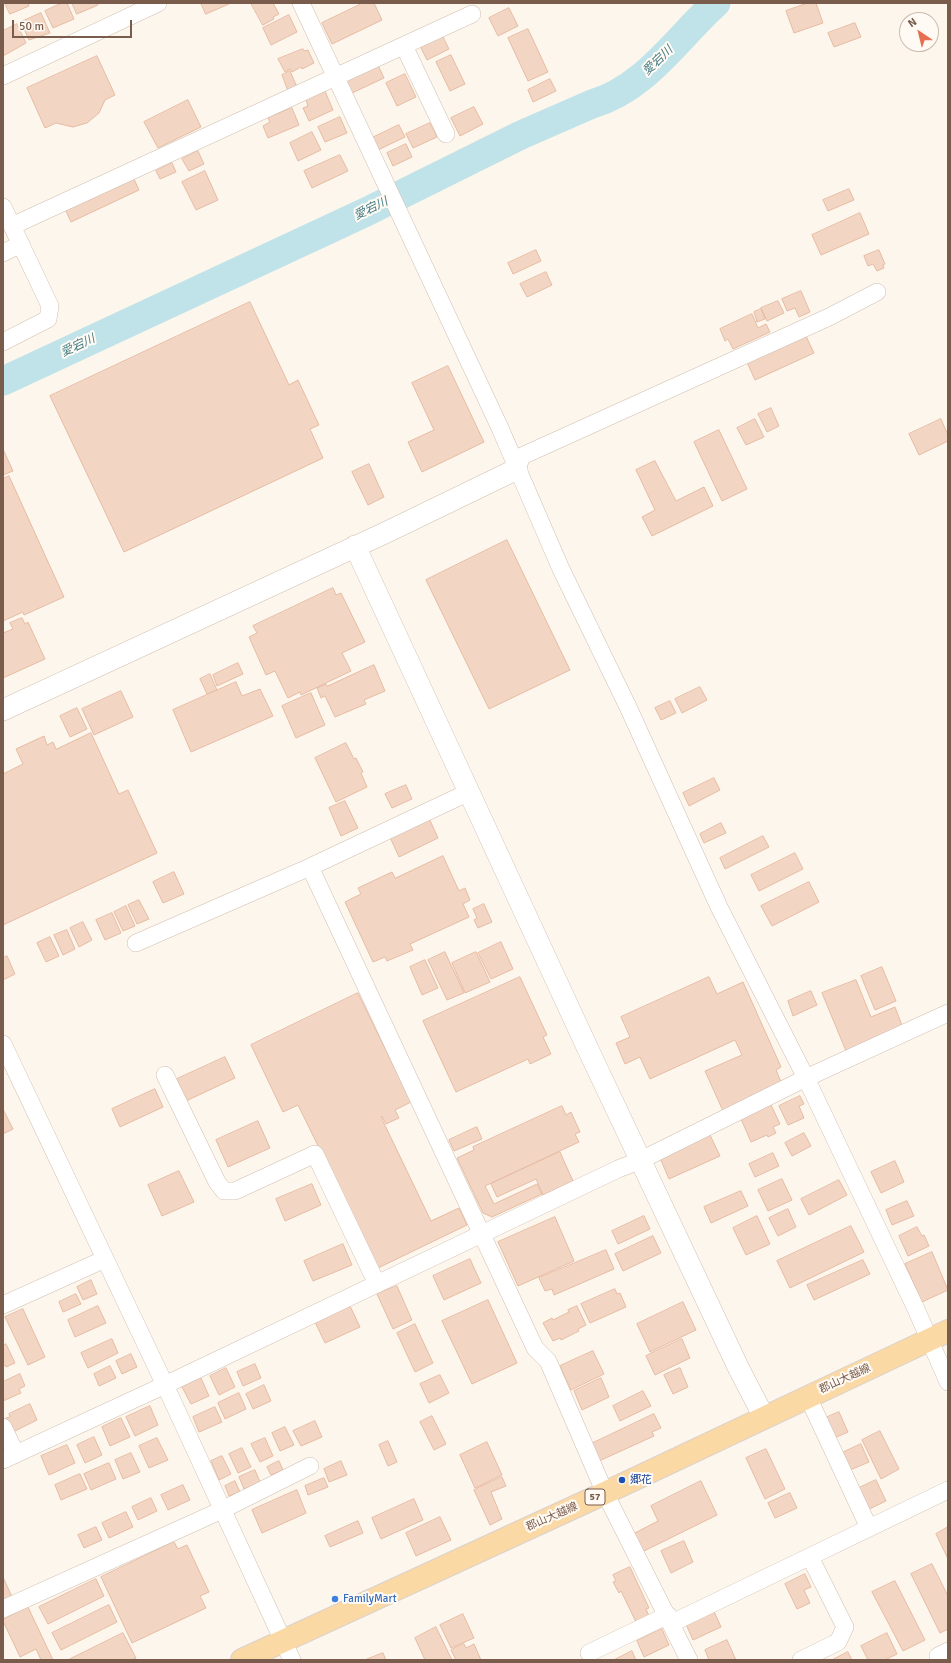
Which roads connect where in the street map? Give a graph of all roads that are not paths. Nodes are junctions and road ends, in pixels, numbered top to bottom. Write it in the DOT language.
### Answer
graph roads {
  1 [pos="158,3"];
  2 [pos="300,3"];
  3 [pos="472,14"];
  4 [pos="404,46"];
  5 [pos="3,76"];
  6 [pos="336,77"];
  7 [pos="446,134"];
  8 [pos="3,207"];
  9 [pos="12,226"];
  10 [pos="21,244"];
  11 [pos="3,253"];
  12 [pos="877,292"];
  13 [pos="3,342"];
  14 [pos="517,469"];
  15 [pos="355,546"];
  16 [pos="3,710"];
  17 [pos="469,792"];
  18 [pos="310,867"];
  19 [pos="136,943"];
  20 [pos="948,1013"];
  21 [pos="3,1044"];
  22 [pos="165,1075"];
  23 [pos="806,1078"];
  24 [pos="641,1160"];
  25 [pos="482,1233"];
  26 [pos="105,1259"];
  27 [pos="377,1284"];
  28 [pos="3,1304"];
  29 [pos="948,1331"];
  30 [pos="928,1340"];
  31 [pos="948,1382"];
  32 [pos="164,1385"];
  33 [pos="808,1397"];
  34 [pos="764,1417"];
  35 [pos="3,1428"];
  36 [pos="10,1457"];
  37 [pos="310,1466"];
  38 [pos="948,1490"];
  39 [pos="605,1493"];
  40 [pos="222,1510"];
  41 [pos="869,1528"];
  42 [pos="810,1557"];
  43 [pos="3,1609"];
  44 [pos="670,1619"];
  45 [pos="287,1650"];
  46 [pos="948,1651"];
  47 [pos="589,1653"];
  48 [pos="242,1660"];
  49 [pos="689,1660"];
  50 [pos="801,1660"];
  51 [pos="940,1660"];
  1 -- 5 [label="street"];
  2 -- 6 [label="street"];
  3 -- 4 [label="street"];
  4 -- 6 [label="street"];
  4 -- 7 [label="street"];
  6 -- 9 [label="street"];
  6 -- 14 [label="street"];
  8 -- 9 [label="street"];
  9 -- 10 [label="street"];
  10 -- 11 [label="street"];
  10 -- 13 [label="street"];
  12 -- 14 [label="street"];
  14 -- 15 [label="street"];
  14 -- 23 [label="street"];
  15 -- 16 [label="street"];
  15 -- 17 [label="street"];
  17 -- 18 [label="street"];
  17 -- 24 [label="street"];
  18 -- 19 [label="street"];
  18 -- 25 [label="street"];
  20 -- 23 [label="street"];
  21 -- 26 [label="street"];
  22 -- 27 [label="street"];
  23 -- 24 [label="street"];
  23 -- 30 [label="street"];
  24 -- 25 [label="street"];
  24 -- 34 [label="street"];
  25 -- 27 [label="street"];
  25 -- 39 [label="street"];
  26 -- 28 [label="street"];
  26 -- 32 [label="street"];
  27 -- 32 [label="street"];
  29 -- 30 [label="main road, 郡山大越線 / 57"];
  30 -- 31 [label="street"];
  30 -- 33 [label="main road, 郡山大越線 / 57"];
  32 -- 36 [label="street"];
  32 -- 40 [label="street"];
  33 -- 34 [label="main road, 郡山大越線 / 57"];
  33 -- 41 [label="street"];
  34 -- 39 [label="main road, 郡山大越線 / 57"];
  35 -- 36 [label="street"];
  37 -- 40 [label="street"];
  38 -- 41 [label="street"];
  39 -- 44 [label="street"];
  39 -- 45 [label="main road, 郡山大越線 / 57"];
  40 -- 43 [label="street"];
  40 -- 45 [label="street"];
  41 -- 42 [label="street"];
  42 -- 44 [label="street"];
  42 -- 50 [label="street"];
  44 -- 47 [label="street"];
  44 -- 49 [label="street"];
  45 -- 48 [label="main road, 郡山大越線 / 57"];
  46 -- 51 [label="street"];
}
